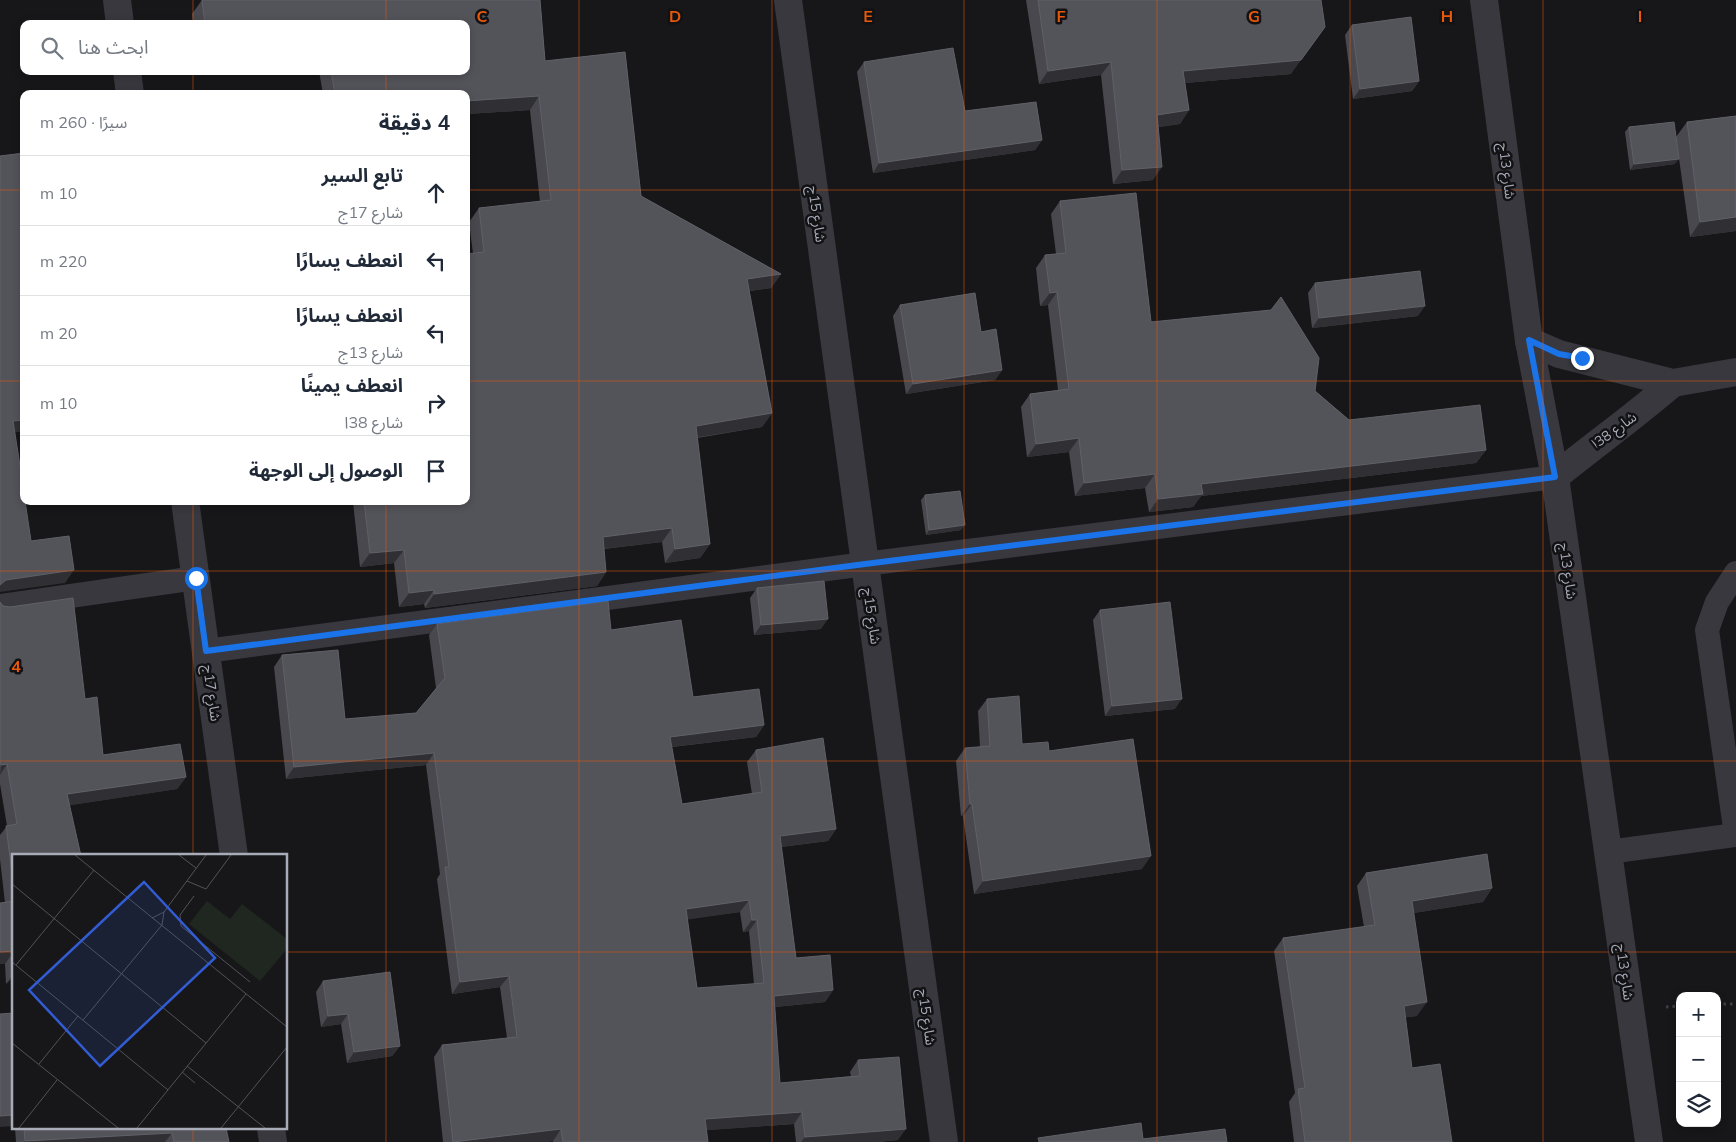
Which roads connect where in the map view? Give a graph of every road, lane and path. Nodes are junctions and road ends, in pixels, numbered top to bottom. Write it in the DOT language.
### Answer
graph roads {
  1 [pos="117,0"];
  2 [pos="788,0"];
  3 [pos="1484,0"];
  4 [pos="120,20"];
  5 [pos="127,75"];
  6 [pos="129,90"];
  7 [pos="1529,340"];
  8 [pos="1736,372"];
  9 [pos="1673,383"];
  10 [pos="1555,477"];
  11 [pos="186,505"];
  12 [pos="865,564"];
  13 [pos="1736,573"];
  14 [pos="196,578"];
  15 [pos="0,606"];
  16 [pos="206,651"];
  17 [pos="1736,835"];
  18 [pos="1608,852"];
  19 [pos="234,854"];
  20 [pos="1721,1004"];
  21 [pos="1736,1004"];
  22 [pos="944,1142"];
  23 [pos="1648,1142"];
  1 -- 4 [label="street"];
  2 -- 12 [label="street, شارع 15ج"];
  3 -- 7 [label="street, شارع 13ج"];
  5 -- 6 [label="street"];
  7 -- 9 [label="street"];
  7 -- 10 [label="street, شارع 13ج"];
  8 -- 9 [label="street"];
  9 -- 10 [label="street, شارع 38ا"];
  10 -- 12 [label="lane"];
  10 -- 18 [label="street, شارع 13ج"];
  11 -- 14 [label="street, شارع 17ج"];
  12 -- 16 [label="lane"];
  12 -- 22 [label="street, شارع 15ج"];
  13 -- 17 [label="lane"];
  14 -- 15 [label="lane"];
  14 -- 16 [label="street, شارع 17ج"];
  16 -- 19 [label="street, شارع 17ج"];
  17 -- 18 [label="lane"];
  18 -- 23 [label="street, شارع 13ج"];
  20 -- 21 [label="path"];
}
